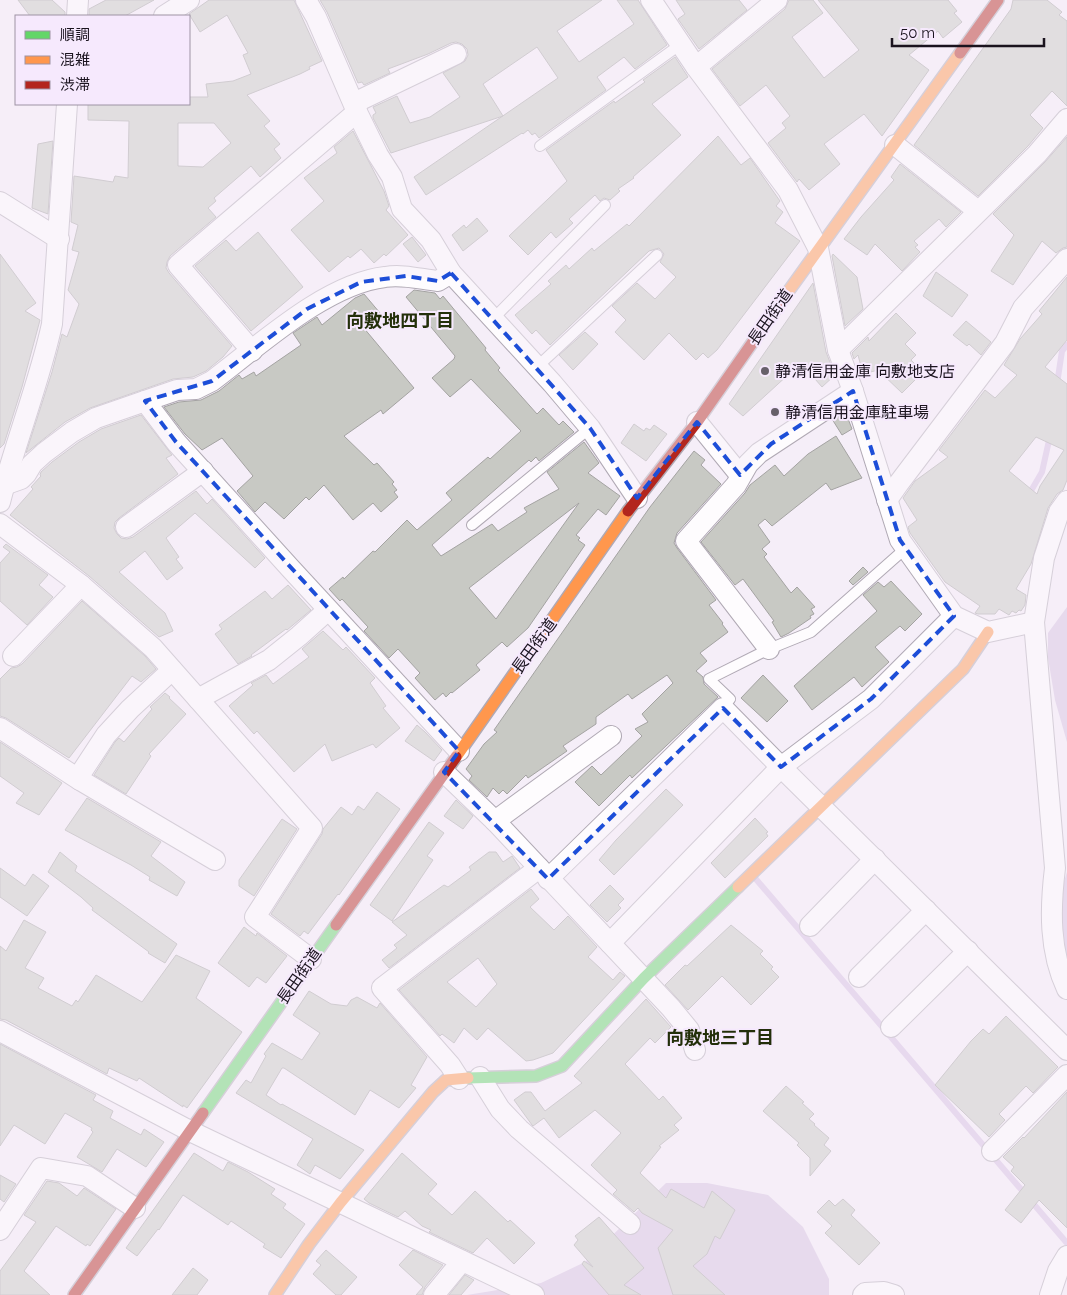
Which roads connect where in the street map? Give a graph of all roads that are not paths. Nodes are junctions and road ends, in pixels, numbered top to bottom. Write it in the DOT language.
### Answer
graph roads {
  1 [pos="78,0"];
  2 [pos="190,0"];
  3 [pos="306,0"];
  4 [pos="651,0"];
  5 [pos="778,0"];
  6 [pos="998,0"];
  7 [pos="76,15"];
  8 [pos="166,15"];
  9 [pos="681,44"];
  10 [pos="456,54"];
  11 [pos="696,67"];
  12 [pos="68,105"];
  13 [pos="355,107"];
  14 [pos="1067,119"];
  15 [pos="894,145"];
  16 [pos="540,146"];
  17 [pos="0,202"];
  18 [pos="605,205"];
  19 [pos="978,211"];
  20 [pos="59,239"];
  21 [pos="818,248"];
  22 [pos="657,255"];
  23 [pos="1067,259"];
  24 [pos="451,273"];
  25 [pos="494,318"];
  26 [pos="838,350"];
  27 [pos="252,351"];
  28 [pos="538,367"];
  29 [pos="853,391"];
  30 [pos="146,401"];
  31 [pos="697,422"];
  32 [pos="590,428"];
  33 [pos="203,471"];
  34 [pos="740,476"];
  35 [pos="2,493"];
  36 [pos="637,498"];
  37 [pos="887,500"];
  38 [pos="1067,501"];
  39 [pos="0,524"];
  40 [pos="472,525"];
  41 [pos="126,527"];
  42 [pos="906,548"];
  43 [pos="81,585"];
  44 [pos="328,610"];
  45 [pos="954,616"];
  46 [pos="1034,622"];
  47 [pos="988,632"];
  48 [pos="769,649"];
  49 [pos="13,656"];
  50 [pos="172,670"];
  51 [pos="198,699"];
  52 [pos="724,708"];
  53 [pos="0,728"];
  54 [pos="611,736"];
  55 [pos="459,751"];
  56 [pos="781,767"];
  57 [pos="444,772"];
  58 [pos="80,780"];
  59 [pos="821,805"];
  60 [pos="495,821"];
  61 [pos="215,860"];
  62 [pos="876,860"];
  63 [pos="543,874"];
  64 [pos="926,910"];
  65 [pos="810,926"];
  66 [pos="610,943"];
  67 [pos="968,951"];
  68 [pos="311,959"];
  69 [pos="859,977"];
  70 [pos="644,978"];
  71 [pos="1067,989"];
  72 [pos="891,1027"];
  73 [pos="0,1031"];
  74 [pos="695,1050"];
  75 [pos="1067,1050"];
  76 [pos="1067,1074"];
  77 [pos="480,1077"];
  78 [pos="459,1079"];
  79 [pos="190,1131"];
  80 [pos="992,1151"];
  81 [pos="341,1202"];
  82 [pos="135,1208"];
  83 [pos="630,1224"];
  84 [pos="0,1230"];
  85 [pos="1067,1256"];
  86 [pos="462,1261"];
  87 [pos="74,1295"];
  88 [pos="275,1295"];
  89 [pos="434,1295"];
  90 [pos="534,1295"];
  91 [pos="863,1295"];
  92 [pos="894,1295"];
  93 [pos="1050,1295"];
  1 -- 7 [label="street"];
  2 -- 8 [label="street"];
  3 -- 13 [label="street"];
  4 -- 9 [label="street"];
  5 -- 11 [label="street"];
  6 -- 15 [label="main road, 長田街道"];
  9 -- 11 [label="street"];
  9 -- 16 [label="lane"];
  10 -- 13 [label="street"];
  11 -- 21 [label="street"];
  12 -- 20 [label="street"];
  13 -- 24 [label="street"];
  13 -- 27 [label="street"];
  14 -- 19 [label="street"];
  15 -- 19 [label="street"];
  15 -- 21 [label="main road, 長田街道"];
  17 -- 20 [label="street"];
  18 -- 25 [label="lane"];
  19 -- 26 [label="street"];
  20 -- 35 [label="street"];
  21 -- 26 [label="street"];
  21 -- 31 [label="main road, 長田街道"];
  22 -- 28 [label="lane"];
  23 -- 37 [label="street"];
  24 -- 25 [label="street"];
  24 -- 27 [label="street"];
  25 -- 28 [label="street"];
  26 -- 29 [label="street"];
  27 -- 30 [label="street"];
  28 -- 32 [label="street"];
  29 -- 34 [label="street"];
  29 -- 37 [label="street"];
  30 -- 33 [label="street"];
  30 -- 35 [label="street"];
  31 -- 34 [label="street"];
  31 -- 36 [label="main road, 長田街道"];
  32 -- 36 [label="street"];
  32 -- 40 [label="lane"];
  33 -- 41 [label="street"];
  33 -- 44 [label="street"];
  34 -- 48 [label="street"];
  36 -- 55 [label="main road, 長田街道"];
  37 -- 42 [label="street"];
  38 -- 46 [label="street"];
  39 -- 43 [label="street"];
  42 -- 45 [label="street"];
  42 -- 48 [label="lane"];
  43 -- 49 [label="street"];
  43 -- 50 [label="street"];
  44 -- 51 [label="street"];
  44 -- 55 [label="street"];
  45 -- 47 [label="street"];
  45 -- 56 [label="street"];
  46 -- 47 [label="street"];
  46 -- 71 [label="street"];
  47 -- 59 [label="main road"];
  48 -- 52 [label="lane"];
  50 -- 51 [label="street"];
  50 -- 58 [label="street"];
  51 -- 68 [label="street"];
  52 -- 56 [label="street"];
  52 -- 63 [label="street"];
  53 -- 58 [label="street"];
  54 -- 60 [label="street"];
  55 -- 57 [label="main road, 長田街道"];
  56 -- 59 [label="street"];
  56 -- 66 [label="street"];
  57 -- 60 [label="street"];
  57 -- 68 [label="main road, 長田街道"];
  58 -- 61 [label="street"];
  59 -- 62 [label="street"];
  59 -- 70 [label="main road"];
  60 -- 63 [label="street"];
  62 -- 64 [label="street"];
  62 -- 65 [label="street"];
  63 -- 66 [label="street"];
  63 -- 78 [label="street"];
  64 -- 67 [label="street"];
  64 -- 69 [label="street"];
  66 -- 70 [label="street"];
  67 -- 72 [label="street"];
  67 -- 75 [label="street"];
  68 -- 79 [label="main road, 長田街道"];
  70 -- 74 [label="street"];
  70 -- 77 [label="main road"];
  73 -- 79 [label="street"];
  76 -- 80 [label="street"];
  77 -- 78 [label="main road"];
  77 -- 83 [label="street"];
  78 -- 81 [label="main road"];
  79 -- 81 [label="street"];
  79 -- 82 [label="main road, 長田街道"];
  81 -- 86 [label="street"];
  81 -- 88 [label="main road"];
  82 -- 84 [label="street"];
  82 -- 87 [label="main road, 長田街道"];
  85 -- 93 [label="street"];
  86 -- 89 [label="street"];
  86 -- 90 [label="street"];
  91 -- 92 [label="street"];
}
